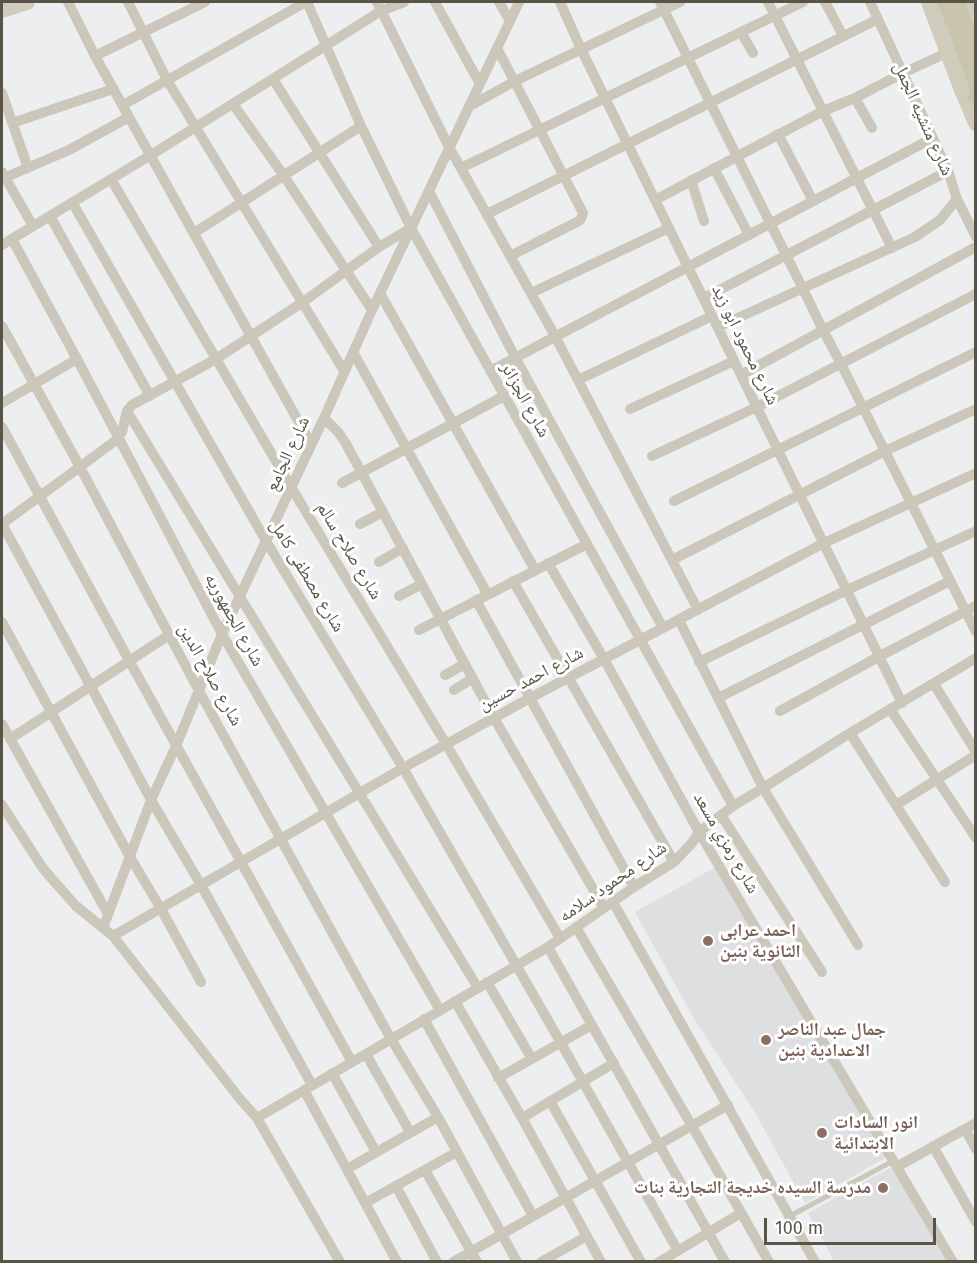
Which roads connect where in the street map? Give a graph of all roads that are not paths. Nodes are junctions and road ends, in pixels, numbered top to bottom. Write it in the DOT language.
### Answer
graph roads {
  1 [pos="27,2"];
  2 [pos="68,2"];
  3 [pos="128,2"];
  4 [pos="205,2"];
  5 [pos="306,2"];
  6 [pos="404,2"];
  7 [pos="435,2"];
  8 [pos="499,2"];
  9 [pos="519,2"];
  10 [pos="560,2"];
  11 [pos="680,2"];
  12 [pos="768,2"];
  13 [pos="803,2"];
  14 [pos="825,2"];
  15 [pos="870,2"];
  16 [pos="929,2"];
  17 [pos="941,2"];
  18 [pos="955,2"];
  19 [pos="965,2"];
  20 [pos="662,5"];
  21 [pos="379,6"];
  22 [pos="2,10"];
  23 [pos="775,15"];
  24 [pos="878,19"];
  25 [pos="510,21"];
  26 [pos="143,32"];
  27 [pos="741,32"];
  28 [pos="843,36"];
  29 [pos="971,43"];
  30 [pos="326,46"];
  31 [pos="497,48"];
  32 [pos="581,49"];
  33 [pos="753,53"];
  34 [pos="95,56"];
  35 [pos="688,57"];
  36 [pos="798,59"];
  37 [pos="903,73"];
  38 [pos="273,79"];
  39 [pos="167,80"];
  40 [pos="515,81"];
  41 [pos="480,84"];
  42 [pos="113,88"];
  43 [pos="2,93"];
  44 [pos="969,93"];
  45 [pos="605,98"];
  46 [pos="855,98"];
  47 [pos="710,102"];
  48 [pos="233,104"];
  49 [pos="123,105"];
  50 [pos="469,106"];
  51 [pos="823,111"];
  52 [pos="129,117"];
  53 [pos="12,123"];
  54 [pos="975,123"];
  55 [pos="361,126"];
  56 [pos="195,127"];
  57 [pos="872,128"];
  58 [pos="539,130"];
  59 [pos="778,134"];
  60 [pos="933,138"];
  61 [pos="628,144"];
  62 [pos="449,147"];
  63 [pos="320,153"];
  64 [pos="151,155"];
  65 [pos="737,156"];
  66 [pos="28,168"];
  67 [pos="461,168"];
  68 [pos="714,168"];
  69 [pos="948,171"];
  70 [pos="3,175"];
  71 [pos="284,176"];
  72 [pos="564,176"];
  73 [pos="857,178"];
  74 [pos="111,179"];
  75 [pos="691,180"];
  76 [pos="429,191"];
  77 [pos="957,199"];
  78 [pos="655,200"];
  79 [pos="813,201"];
  80 [pos="72,202"];
  81 [pos="242,203"];
  82 [pos="873,210"];
  83 [pos="487,214"];
  84 [pos="50,216"];
  85 [pos="704,221"];
  86 [pos="771,224"];
  87 [pos="33,226"];
  88 [pos="411,228"];
  89 [pos="669,228"];
  90 [pos="194,233"];
  91 [pos="749,235"];
  92 [pos="975,237"];
  93 [pos="12,239"];
  94 [pos="2,245"];
  95 [pos="379,247"];
  96 [pos="975,247"];
  97 [pos="892,248"];
  98 [pos="786,255"];
  99 [pos="510,256"];
  100 [pos="688,267"];
  101 [pos="347,270"];
  102 [pos="803,289"];
  103 [pos="380,293"];
  104 [pos="531,293"];
  105 [pos="975,294"];
  106 [pos="704,298"];
  107 [pos="303,302"];
  108 [pos="372,310"];
  109 [pos="712,316"];
  110 [pos="2,326"];
  111 [pos="718,327"];
  112 [pos="823,330"];
  113 [pos="251,336"];
  114 [pos="555,336"];
  115 [pos="352,352"];
  116 [pos="975,352"];
  117 [pos="516,357"];
  118 [pos="77,358"];
  119 [pos="216,359"];
  120 [pos="734,361"];
  121 [pos="841,364"];
  122 [pos="344,371"];
  123 [pos="490,371"];
  124 [pos="741,375"];
  125 [pos="578,380"];
  126 [pos="175,382"];
  127 [pos="34,384"];
  128 [pos="150,396"];
  129 [pos="504,396"];
  130 [pos="2,403"];
  131 [pos="757,407"];
  132 [pos="630,409"];
  133 [pos="863,409"];
  134 [pos="975,409"];
  135 [pos="127,411"];
  136 [pos="324,418"];
  137 [pos="453,423"];
  138 [pos="2,427"];
  139 [pos="118,438"];
  140 [pos="311,444"];
  141 [pos="407,448"];
  142 [pos="778,450"];
  143 [pos="885,451"];
  144 [pos="652,456"];
  145 [pos="80,467"];
  146 [pos="362,472"];
  147 [pos="975,473"];
  148 [pos="342,483"];
  149 [pos="291,487"];
  150 [pos="800,494"];
  151 [pos="40,496"];
  152 [pos="674,501"];
  153 [pos="911,503"];
  154 [pos="383,512"];
  155 [pos="2,524"];
  156 [pos="360,524"];
  157 [pos="975,531"];
  158 [pos="266,541"];
  159 [pos="824,543"];
  160 [pos="587,544"];
  161 [pos="403,548"];
  162 [pos="935,550"];
  163 [pos="672,560"];
  164 [pos="379,562"];
  165 [pos="548,563"];
  166 [pos="535,570"];
  167 [pos="513,581"];
  168 [pos="950,581"];
  169 [pos="422,584"];
  170 [pos="847,590"];
  171 [pos="488,595"];
  172 [pos="240,596"];
  173 [pos="399,596"];
  174 [pos="476,600"];
  175 [pos="970,609"];
  176 [pos="698,610"];
  177 [pos="441,618"];
  178 [pos="679,620"];
  179 [pos="2,622"];
  180 [pos="864,624"];
  181 [pos="663,628"];
  182 [pos="419,630"];
  183 [pos="975,632"];
  184 [pos="222,634"];
  185 [pos="169,635"];
  186 [pos="640,640"];
  187 [pos="880,656"];
  188 [pos="604,659"];
  189 [pos="974,661"];
  190 [pos="130,662"];
  191 [pos="699,662"];
  192 [pos="465,664"];
  193 [pos="445,675"];
  194 [pos="473,678"];
  195 [pos="568,678"];
  196 [pos="934,684"];
  197 [pos="91,687"];
  198 [pos="454,690"];
  199 [pos="199,691"];
  200 [pos="530,698"];
  201 [pos="718,698"];
  202 [pos="903,703"];
  203 [pos="891,709"];
  204 [pos="780,711"];
  205 [pos="51,712"];
  206 [pos="494,718"];
  207 [pos="2,724"];
  208 [pos="850,733"];
  209 [pos="10,739"];
  210 [pos="446,744"];
  211 [pos="176,746"];
  212 [pos="975,753"];
  213 [pos="403,768"];
  214 [pos="937,779"];
  215 [pos="763,788"];
  216 [pos="360,793"];
  217 [pos="151,800"];
  218 [pos="2,805"];
  219 [pos="896,805"];
  220 [pos="733,806"];
  221 [pos="326,812"];
  222 [pos="721,815"];
  223 [pos="5,820"];
  224 [pos="699,832"];
  225 [pos="282,838"];
  226 [pos="975,838"];
  227 [pos="130,857"];
  228 [pos="241,862"];
  229 [pos="674,862"];
  230 [pos="945,882"];
  231 [pos="201,885"];
  232 [pos="634,886"];
  233 [pos="608,905"];
  234 [pos="161,909"];
  235 [pos="108,914"];
  236 [pos="576,927"];
  237 [pos="103,928"];
  238 [pos="113,936"];
  239 [pos="560,938"];
  240 [pos="858,945"];
  241 [pos="548,947"];
  242 [pos="516,965"];
  243 [pos="822,972"];
  244 [pos="201,982"];
  245 [pos="482,985"];
  246 [pos="455,1001"];
  247 [pos="440,1010"];
  248 [pos="424,1019"];
  249 [pos="592,1025"];
  250 [pos="391,1039"];
  251 [pos="561,1043"];
  252 [pos="366,1054"];
  253 [pos="532,1059"];
  254 [pos="352,1062"];
  255 [pos="614,1063"];
  256 [pos="332,1073"];
  257 [pos="498,1078"];
  258 [pos="583,1082"];
  259 [pos="308,1087"];
  260 [pos="550,1101"];
  261 [pos="728,1106"];
  262 [pos="438,1117"];
  263 [pos="257,1118"];
  264 [pos="522,1118"];
  265 [pos="975,1123"];
  266 [pos="692,1126"];
  267 [pos="964,1129"];
  268 [pos="410,1132"];
  269 [pos="659,1144"];
  270 [pos="933,1146"];
  271 [pos="975,1149"];
  272 [pos="376,1152"];
  273 [pos="457,1152"];
  274 [pos="628,1162"];
  275 [pos="896,1163"];
  276 [pos="346,1169"];
  277 [pos="425,1170"];
  278 [pos="595,1181"];
  279 [pos="396,1186"];
  280 [pos="565,1198"];
  281 [pos="365,1203"];
  282 [pos="741,1213"];
  283 [pos="533,1216"];
  284 [pos="790,1216"];
  285 [pos="975,1222"];
  286 [pos="709,1233"];
  287 [pos="502,1234"];
  288 [pos="587,1236"];
  289 [pos="471,1251"];
  290 [pos="678,1251"];
  291 [pos="557,1258"];
  292 [pos="340,1262"];
  293 [pos="397,1262"];
  294 [pos="437,1262"];
  295 [pos="453,1262"];
  296 [pos="477,1262"];
  297 [pos="517,1262"];
  298 [pos="541,1262"];
  299 [pos="601,1262"];
  300 [pos="641,1262"];
  301 [pos="659,1262"];
  302 [pos="725,1262"];
  303 [pos="769,1262"];
  304 [pos="815,1262"];
  305 [pos="953,1262"];
  1 -- 22 [label="main road"];
  2 -- 34 [label="street"];
  3 -- 26 [label="street"];
  4 -- 26 [label="street"];
  5 -- 30 [label="street, شارع الجزائر"];
  5 -- 39 [label="street"];
  6 -- 21 [label="street"];
  7 -- 41 [label="street"];
  8 -- 25 [label="street"];
  9 -- 25 [label="street, شارع الجامع"];
  10 -- 32 [label="street, شارع محمود ابو زيد"];
  11 -- 20 [label="street"];
  12 -- 23 [label="street"];
  13 -- 23 [label="street"];
  14 -- 28 [label="street"];
  15 -- 24 [label="street, شارع منشيه الجمل"];
  16 -- 44 [label="main road, bridge"];
  17 -- 29 [label="main road"];
  18 -- 29 [label="main road"];
  19 -- 29 [label="main road"];
  20 -- 32 [label="street"];
  20 -- 35 [label="street"];
  21 -- 30 [label="street"];
  21 -- 62 [label="street"];
  23 -- 27 [label="street"];
  23 -- 36 [label="street"];
  24 -- 28 [label="street"];
  24 -- 37 [label="street, شارع منشيه الجمل"];
  25 -- 31 [label="street, شارع الجامع"];
  26 -- 34 [label="street"];
  26 -- 39 [label="street"];
  27 -- 33 [label="street"];
  27 -- 35 [label="street"];
  28 -- 36 [label="street"];
  29 -- 37 [label="street"];
  29 -- 44 [label="main road"];
  30 -- 38 [label="street"];
  30 -- 55 [label="street, شارع الجزائر"];
  31 -- 40 [label="street"];
  31 -- 41 [label="street, شارع الجامع"];
  32 -- 40 [label="street"];
  32 -- 45 [label="street, شارع محمود ابو زيد"];
  34 -- 42 [label="street"];
  35 -- 45 [label="street"];
  35 -- 47 [label="street"];
  36 -- 47 [label="street"];
  36 -- 51 [label="street"];
  37 -- 46 [label="street"];
  37 -- 60 [label="street, شارع منشيه الجمل"];
  38 -- 48 [label="street"];
  38 -- 63 [label="street"];
  39 -- 49 [label="street"];
  39 -- 56 [label="street"];
  40 -- 50 [label="street"];
  40 -- 58 [label="street"];
  41 -- 50 [label="street, شارع الجامع"];
  42 -- 49 [label="street"];
  42 -- 53 [label="street"];
  43 -- 53 [label="street"];
  44 -- 54 [label="main road"];
  45 -- 58 [label="street"];
  45 -- 61 [label="street, شارع محمود ابو زيد"];
  46 -- 51 [label="street"];
  46 -- 57 [label="street"];
  47 -- 61 [label="street"];
  47 -- 65 [label="street"];
  48 -- 56 [label="street"];
  48 -- 71 [label="street"];
  49 -- 52 [label="street"];
  50 -- 62 [label="street, شارع الجامع"];
  51 -- 59 [label="street"];
  51 -- 73 [label="street"];
  52 -- 64 [label="street"];
  52 -- 66 [label="street"];
  53 -- 66 [label="street"];
  55 -- 63 [label="street"];
  55 -- 88 [label="street, شارع الجزائر"];
  56 -- 64 [label="street"];
  56 -- 81 [label="street"];
  58 -- 67 [label="street"];
  58 -- 72 [label="street"];
  59 -- 65 [label="street"];
  59 -- 79 [label="street"];
  60 -- 69 [label="street, شارع منشيه الجمل"];
  60 -- 73 [label="street"];
  61 -- 72 [label="street"];
  61 -- 78 [label="street, شارع محمود ابو زيد"];
  62 -- 67 [label="street"];
  62 -- 76 [label="street, شارع الجامع"];
  63 -- 71 [label="street"];
  63 -- 95 [label="street"];
  64 -- 74 [label="street"];
  64 -- 90 [label="street"];
  65 -- 68 [label="street"];
  65 -- 86 [label="street"];
  66 -- 70 [label="street"];
  67 -- 83 [label="street"];
  68 -- 75 [label="street"];
  68 -- 91 [label="street"];
  69 -- 77 [label="street, شارع منشيه الجمل"];
  69 -- 82 [label="street"];
  70 -- 87 [label="street"];
  71 -- 81 [label="street"];
  71 -- 101 [label="street"];
  72 -- 83 [label="street"];
  72 -- 99 [label="street"];
  73 -- 79 [label="street"];
  73 -- 82 [label="street"];
  74 -- 80 [label="street"];
  74 -- 119 [label="street, شارع صلاح سالم"];
  75 -- 78 [label="street"];
  75 -- 85 [label="street"];
  76 -- 88 [label="street, شارع الجامع"];
  76 -- 117 [label="street"];
  77 -- 92 [label="street, شارع منشيه الجمل"];
  77 -- 97 [label="street"];
  78 -- 89 [label="street, شارع محمود ابو زيد"];
  79 -- 86 [label="street"];
  80 -- 84 [label="street"];
  80 -- 126 [label="street, شارع مصطفى كامل"];
  81 -- 90 [label="street"];
  81 -- 107 [label="street"];
  82 -- 97 [label="street"];
  82 -- 98 [label="street"];
  83 -- 99 [label="street"];
  84 -- 87 [label="street"];
  84 -- 128 [label="street"];
  86 -- 91 [label="street"];
  86 -- 98 [label="street"];
  87 -- 93 [label="street"];
  88 -- 95 [label="street"];
  88 -- 103 [label="street, شارع الجامع"];
  88 -- 123 [label="street, شارع الجزائر"];
  89 -- 100 [label="street, شارع محمود ابو زيد"];
  89 -- 104 [label="street"];
  90 -- 113 [label="street"];
  91 -- 100 [label="street"];
  93 -- 94 [label="street"];
  93 -- 118 [label="street, شارع الجمهوريه"];
  95 -- 101 [label="street"];
  96 -- 112 [label="street"];
  97 -- 102 [label="street"];
  98 -- 102 [label="street"];
  98 -- 106 [label="street"];
  99 -- 104 [label="street"];
  100 -- 106 [label="street, شارع محمود ابو زيد"];
  100 -- 114 [label="street"];
  101 -- 107 [label="street"];
  101 -- 108 [label="street"];
  102 -- 111 [label="street"];
  102 -- 112 [label="street"];
  103 -- 108 [label="street, شارع الجامع"];
  103 -- 137 [label="street"];
  104 -- 114 [label="street"];
  105 -- 121 [label="street"];
  106 -- 109 [label="street, شارع محمود ابو زيد"];
  107 -- 113 [label="street"];
  107 -- 122 [label="street"];
  108 -- 115 [label="street, شارع الجامع"];
  109 -- 111 [label="street, شارع محمود ابو زيد"];
  109 -- 125 [label="street"];
  110 -- 127 [label="street, شارع صلاح الدين"];
  111 -- 120 [label="street, شارع محمود ابو زيد"];
  112 -- 121 [label="street"];
  112 -- 124 [label="street"];
  113 -- 119 [label="street"];
  113 -- 140 [label="street"];
  114 -- 117 [label="street"];
  114 -- 125 [label="street"];
  115 -- 122 [label="street, شارع الجامع"];
  115 -- 141 [label="street"];
  116 -- 133 [label="street"];
  117 -- 123 [label="street"];
  117 -- 181 [label="street"];
  118 -- 127 [label="street"];
  118 -- 139 [label="street, شارع الجمهوريه"];
  119 -- 126 [label="street"];
  119 -- 149 [label="street, شارع صلاح سالم"];
  120 -- 124 [label="street, شارع محمود ابو زيد"];
  120 -- 132 [label="street"];
  121 -- 131 [label="street"];
  121 -- 133 [label="street"];
  122 -- 136 [label="street, شارع الجامع"];
  123 -- 129 [label="street, شارع الجزائر"];
  124 -- 131 [label="street, شارع محمود ابو زيد"];
  125 -- 163 [label="street"];
  126 -- 128 [label="street"];
  126 -- 158 [label="street, شارع مصطفى كامل"];
  127 -- 130 [label="street"];
  127 -- 145 [label="street, شارع صلاح الدين"];
  128 -- 135 [label="street"];
  129 -- 137 [label="street"];
  129 -- 160 [label="street, شارع الجزائر"];
  131 -- 142 [label="street, شارع محمود ابو زيد"];
  131 -- 144 [label="street"];
  133 -- 142 [label="street"];
  133 -- 143 [label="street"];
  134 -- 143 [label="street"];
  135 -- 139 [label="street"];
  135 -- 172 [label="street"];
  136 -- 140 [label="street, شارع الجامع"];
  136 -- 146 [label="street"];
  137 -- 141 [label="street"];
  137 -- 166 [label="street"];
  138 -- 151 [label="street"];
  139 -- 145 [label="street"];
  139 -- 184 [label="street, شارع الجمهوريه"];
  140 -- 149 [label="street, شارع الجامع"];
  141 -- 146 [label="street"];
  141 -- 171 [label="street"];
  142 -- 150 [label="street, شارع محمود ابو زيد"];
  142 -- 152 [label="street"];
  143 -- 150 [label="street"];
  143 -- 153 [label="street"];
  145 -- 151 [label="street"];
  145 -- 185 [label="street, شارع صلاح الدين"];
  146 -- 148 [label="street"];
  146 -- 154 [label="street"];
  147 -- 153 [label="street, شارع احمد حسين"];
  149 -- 158 [label="street, شارع الجامع"];
  149 -- 210 [label="street, شارع صلاح سالم"];
  150 -- 159 [label="street, شارع محمود ابو زيد"];
  150 -- 163 [label="street"];
  151 -- 155 [label="street"];
  151 -- 190 [label="street"];
  153 -- 159 [label="street, شارع احمد حسين"];
  153 -- 162 [label="street"];
  154 -- 156 [label="street"];
  154 -- 161 [label="street"];
  155 -- 197 [label="street"];
  157 -- 162 [label="street"];
  158 -- 172 [label="street, شارع الجامع"];
  158 -- 213 [label="street, شارع مصطفى كامل"];
  159 -- 170 [label="street, شارع محمود ابو زيد"];
  159 -- 176 [label="street, شارع احمد حسين"];
  160 -- 165 [label="street"];
  160 -- 186 [label="street, شارع الجزائر"];
  161 -- 164 [label="street"];
  161 -- 169 [label="street"];
  162 -- 168 [label="street"];
  162 -- 170 [label="street"];
  163 -- 176 [label="street"];
  165 -- 166 [label="street"];
  165 -- 188 [label="street, شارع رمزي مسعد"];
  166 -- 167 [label="street"];
  167 -- 171 [label="street"];
  167 -- 195 [label="street"];
  168 -- 175 [label="street"];
  168 -- 180 [label="street"];
  169 -- 173 [label="street"];
  169 -- 177 [label="street"];
  170 -- 180 [label="street, شارع محمود ابو زيد"];
  170 -- 191 [label="street"];
  171 -- 174 [label="street"];
  172 -- 184 [label="street, شارع الجامع"];
  172 -- 216 [label="street"];
  174 -- 177 [label="street"];
  174 -- 200 [label="street"];
  175 -- 183 [label="street"];
  175 -- 187 [label="street"];
  176 -- 178 [label="street, شارع احمد حسين"];
  177 -- 182 [label="street"];
  177 -- 192 [label="street"];
  178 -- 181 [label="street, شارع احمد حسين"];
  178 -- 191 [label="street"];
  179 -- 205 [label="street"];
  180 -- 187 [label="street, شارع محمود ابو زيد"];
  180 -- 201 [label="street"];
  181 -- 186 [label="street, شارع احمد حسين"];
  184 -- 199 [label="street, شارع الجامع"];
  184 -- 221 [label="street, شارع الجمهوريه"];
  185 -- 190 [label="street"];
  185 -- 199 [label="street, شارع صلاح الدين"];
  186 -- 188 [label="street, شارع احمد حسين"];
  186 -- 220 [label="street, شارع الجزائر"];
  187 -- 202 [label="street, شارع محمود ابو زيد"];
  187 -- 204 [label="street"];
  188 -- 195 [label="street, شارع احمد حسين"];
  188 -- 224 [label="street, شارع رمزي مسعد"];
  189 -- 196 [label="street, شارع محمود سلامه"];
  190 -- 197 [label="street"];
  190 -- 211 [label="street"];
  191 -- 201 [label="street"];
  192 -- 193 [label="street"];
  192 -- 194 [label="street"];
  194 -- 198 [label="street"];
  194 -- 206 [label="street"];
  195 -- 200 [label="street, شارع احمد حسين"];
  195 -- 229 [label="street"];
  196 -- 202 [label="street, شارع محمود سلامه"];
  196 -- 212 [label="street"];
  197 -- 205 [label="street"];
  197 -- 217 [label="street"];
  199 -- 211 [label="street, شارع الجامع"];
  199 -- 225 [label="street, شارع صلاح الدين"];
  200 -- 206 [label="street, شارع احمد حسين"];
  200 -- 232 [label="street"];
  201 -- 215 [label="street"];
  202 -- 203 [label="street, شارع محمود سلامه"];
  203 -- 208 [label="street, شارع محمود سلامه"];
  203 -- 214 [label="street"];
  205 -- 209 [label="street"];
  205 -- 227 [label="street"];
  206 -- 210 [label="street, شارع احمد حسين"];
  206 -- 233 [label="street"];
  207 -- 209 [label="street"];
  208 -- 215 [label="street, شارع محمود سلامه"];
  208 -- 219 [label="street"];
  209 -- 235 [label="street"];
  210 -- 213 [label="street, شارع احمد حسين"];
  210 -- 239 [label="street, شارع صلاح سالم"];
  211 -- 217 [label="street, شارع الجامع"];
  211 -- 228 [label="street"];
  212 -- 214 [label="street"];
  213 -- 216 [label="street, شارع احمد حسين"];
  213 -- 242 [label="street, شارع مصطفى كامل"];
  214 -- 219 [label="street"];
  214 -- 226 [label="street"];
  215 -- 220 [label="street, شارع محمود سلامه"];
  215 -- 240 [label="street"];
  216 -- 221 [label="street, شارع احمد حسين"];
  216 -- 245 [label="street"];
  217 -- 227 [label="street, شارع الجامع"];
  217 -- 231 [label="street"];
  218 -- 223 [label="street"];
  219 -- 230 [label="street"];
  220 -- 222 [label="street, شارع محمود سلامه"];
  221 -- 225 [label="street, شارع احمد حسين"];
  221 -- 247 [label="street, شارع الجمهوريه"];
  222 -- 224 [label="street, شارع محمود سلامه"];
  222 -- 243 [label="street"];
  223 -- 237 [label="street"];
  224 -- 229 [label="street, شارع محمود سلامه"];
  224 -- 275 [label="street, شارع رمزي مسعد"];
  225 -- 228 [label="street, شارع احمد حسين"];
  225 -- 250 [label="street, شارع صلاح الدين"];
  227 -- 234 [label="street"];
  227 -- 235 [label="street, شارع الجامع"];
  228 -- 231 [label="street, شارع احمد حسين"];
  228 -- 254 [label="street"];
  229 -- 232 [label="street, شارع محمود سلامه"];
  231 -- 234 [label="street, شارع احمد حسين"];
  231 -- 259 [label="street"];
  232 -- 233 [label="street, شارع محمود سلامه"];
  233 -- 236 [label="street, شارع محمود سلامه"];
  233 -- 261 [label="street"];
  234 -- 238 [label="street, شارع احمد حسين"];
  234 -- 244 [label="street"];
  235 -- 237 [label="street, شارع الجامع"];
  236 -- 239 [label="street, شارع محمود سلامه"];
  236 -- 266 [label="street"];
  237 -- 238 [label="street"];
  238 -- 263 [label="street"];
  239 -- 241 [label="street, شارع محمود سلامه"];
  241 -- 242 [label="street, شارع محمود سلامه"];
  241 -- 249 [label="street"];
  242 -- 245 [label="street, شارع محمود سلامه"];
  242 -- 251 [label="street, شارع مصطفى كامل"];
  245 -- 246 [label="street, شارع محمود سلامه"];
  245 -- 253 [label="street"];
  246 -- 247 [label="street, شارع محمود سلامه"];
  246 -- 257 [label="street"];
  247 -- 248 [label="street, شارع محمود سلامه"];
  248 -- 250 [label="street, شارع محمود سلامه"];
  248 -- 283 [label="street"];
  249 -- 251 [label="street"];
  249 -- 255 [label="street"];
  250 -- 252 [label="street, شارع محمود سلامه"];
  250 -- 262 [label="street, شارع صلاح الدين"];
  251 -- 253 [label="street"];
  251 -- 258 [label="street, شارع مصطفى كامل"];
  252 -- 254 [label="street, شارع محمود سلامه"];
  252 -- 268 [label="street"];
  253 -- 257 [label="street"];
  254 -- 256 [label="street, شارع محمود سلامه"];
  255 -- 258 [label="street"];
  255 -- 269 [label="street"];
  256 -- 259 [label="street, شارع محمود سلامه"];
  256 -- 272 [label="street"];
  257 -- 264 [label="street"];
  258 -- 260 [label="street"];
  258 -- 274 [label="street, شارع مصطفى كامل"];
  259 -- 263 [label="street, شارع محمود سلامه"];
  259 -- 276 [label="street"];
  260 -- 264 [label="street"];
  260 -- 278 [label="street"];
  261 -- 266 [label="street"];
  261 -- 284 [label="street"];
  262 -- 268 [label="street"];
  262 -- 273 [label="street, شارع صلاح الدين"];
  263 -- 292 [label="street"];
  264 -- 280 [label="street"];
  265 -- 267 [label="street"];
  266 -- 269 [label="street"];
  266 -- 282 [label="street"];
  267 -- 270 [label="street"];
  267 -- 271 [label="street"];
  268 -- 272 [label="street"];
  269 -- 274 [label="street"];
  269 -- 286 [label="street"];
  270 -- 275 [label="street"];
  270 -- 285 [label="street"];
  272 -- 276 [label="street"];
  273 -- 277 [label="street"];
  273 -- 287 [label="street, شارع صلاح الدين"];
  274 -- 278 [label="street"];
  274 -- 290 [label="street, شارع مصطفى كامل"];
  275 -- 284 [label="lane"];
  275 -- 305 [label="street, شارع رمزي مسعد"];
  276 -- 281 [label="street"];
  277 -- 279 [label="street"];
  277 -- 289 [label="street"];
  278 -- 280 [label="street"];
  278 -- 300 [label="street"];
  279 -- 281 [label="street"];
  279 -- 294 [label="street"];
  280 -- 283 [label="street"];
  280 -- 288 [label="street"];
  281 -- 293 [label="street"];
  282 -- 286 [label="street"];
  282 -- 303 [label="street"];
  283 -- 287 [label="street"];
  284 -- 304 [label="street"];
  286 -- 290 [label="street"];
  286 -- 302 [label="street"];
  287 -- 289 [label="street"];
  287 -- 297 [label="street, شارع صلاح الدين"];
  288 -- 291 [label="street"];
  288 -- 299 [label="street"];
  289 -- 295 [label="street"];
  289 -- 296 [label="street"];
  290 -- 301 [label="street"];
  291 -- 298 [label="street"];
}
